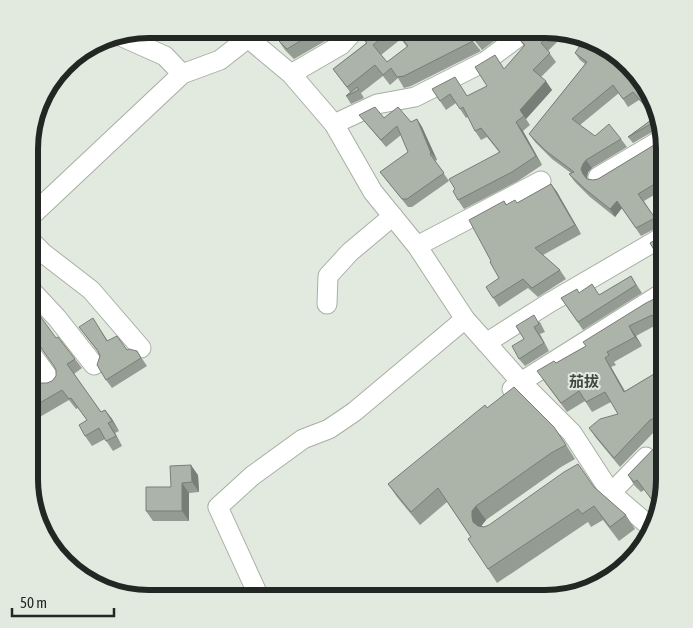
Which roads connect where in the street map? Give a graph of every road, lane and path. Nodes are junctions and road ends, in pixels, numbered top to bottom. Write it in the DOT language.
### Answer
graph roads {
  1 [pos="246,38"];
  2 [pos="250,38"];
  3 [pos="347,38"];
  4 [pos="517,38"];
  5 [pos="128,39"];
  6 [pos="182,74"];
  7 [pos="291,74"];
  8 [pos="334,124"];
  9 [pos="655,143"];
  10 [pos="598,177"];
  11 [pos="541,181"];
  12 [pos="38,209"];
  13 [pos="393,216"];
  14 [pos="655,241"];
  15 [pos="417,246"];
  16 [pos="38,248"];
  17 [pos="38,297"];
  18 [pos="655,297"];
  19 [pos="327,304"];
  20 [pos="464,319"];
  21 [pos="486,343"];
  22 [pos="141,348"];
  23 [pos="38,363"];
  24 [pos="94,365"];
  25 [pos="52,382"];
  26 [pos="521,382"];
  27 [pos="499,400"];
  28 [pos="656,447"];
  29 [pos="592,462"];
  30 [pos="576,472"];
  31 [pos="611,493"];
  32 [pos="646,523"];
  33 [pos="256,590"];
  1 -- 6 [label="street"];
  2 -- 7 [label="street"];
  3 -- 7 [label="street"];
  4 -- 8 [label="street"];
  5 -- 6 [label="street"];
  6 -- 12 [label="street"];
  7 -- 8 [label="street"];
  8 -- 13 [label="street"];
  9 -- 10 [label="street"];
  11 -- 15 [label="street"];
  13 -- 15 [label="street"];
  13 -- 19 [label="street"];
  14 -- 21 [label="street"];
  15 -- 20 [label="street"];
  16 -- 22 [label="street"];
  17 -- 24 [label="street"];
  18 -- 26 [label="street"];
  20 -- 21 [label="street"];
  20 -- 33 [label="street"];
  21 -- 26 [label="street"];
  23 -- 25 [label="street"];
  26 -- 27 [label="street"];
  26 -- 29 [label="street"];
  28 -- 31 [label="street"];
  29 -- 30 [label="street"];
  29 -- 31 [label="street"];
  31 -- 32 [label="street"];
}
